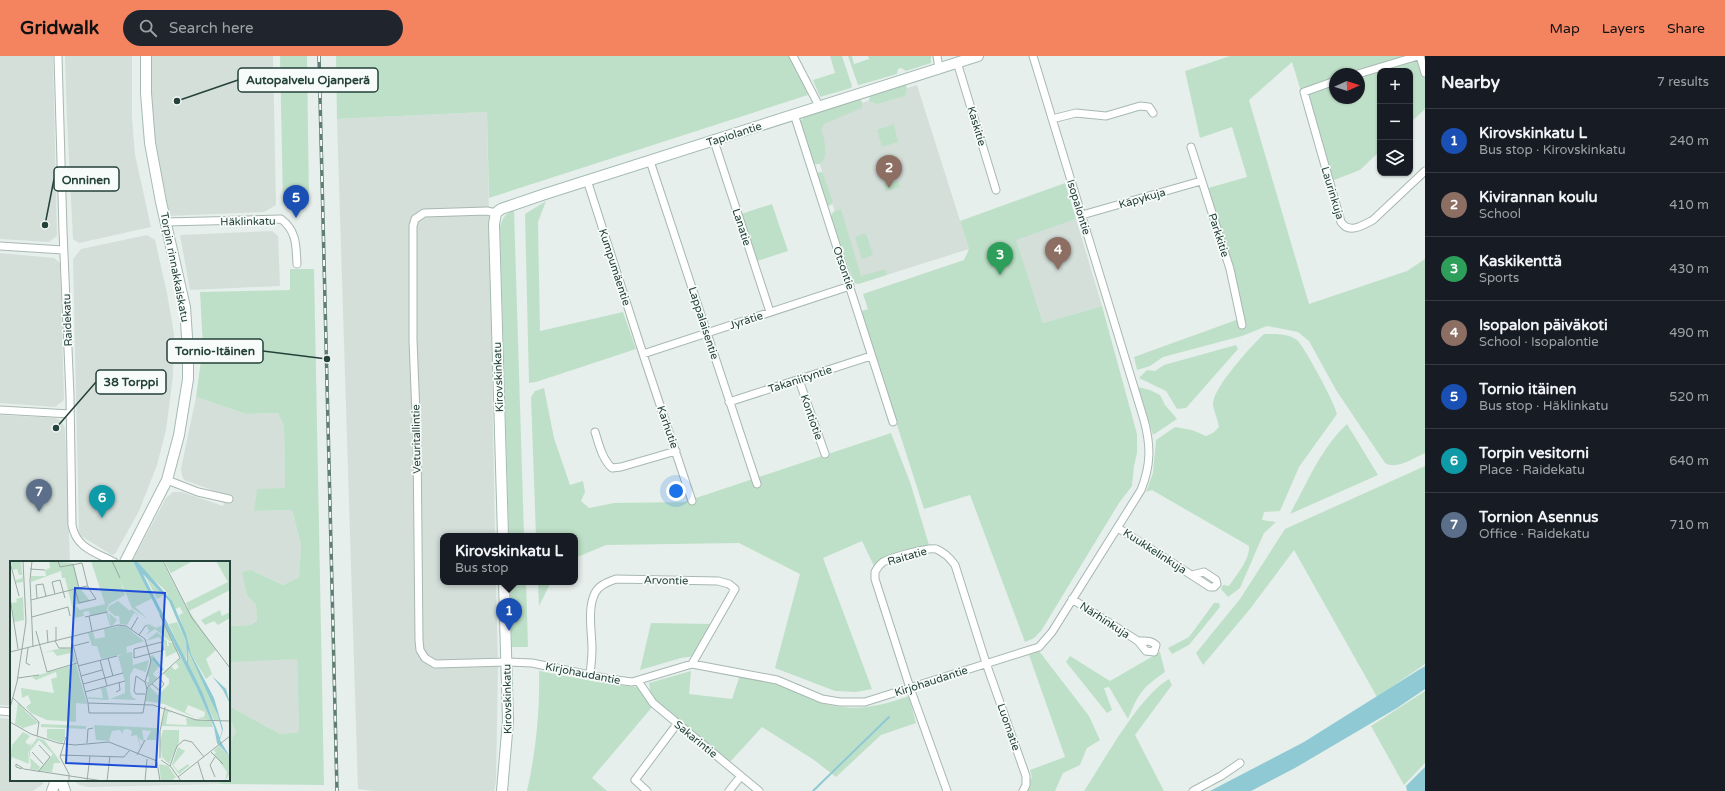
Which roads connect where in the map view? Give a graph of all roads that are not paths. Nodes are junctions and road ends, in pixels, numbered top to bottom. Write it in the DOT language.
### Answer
graph roads {
  1 [pos="58,56"];
  2 [pos="146,56"];
  3 [pos="793,56"];
  4 [pos="937,56"];
  5 [pos="978,56"];
  6 [pos="1033,56"];
  7 [pos="1419,56"];
  8 [pos="957,62"];
  9 [pos="939,68"];
  10 [pos="1365,72"];
  11 [pos="1425,73"];
  12 [pos="1329,83"];
  13 [pos="819,106"];
  14 [pos="1153,113"];
  15 [pos="794,114"];
  16 [pos="1052,119"];
  17 [pos="714,141"];
  18 [pos="1191,147"];
  19 [pos="650,161"];
  20 [pos="1425,172"];
  21 [pos="588,180"];
  22 [pos="1202,181"];
  23 [pos="996,190"];
  24 [pos="1082,215"];
  25 [pos="495,216"];
  26 [pos="166,222"];
  27 [pos="0,246"];
  28 [pos="63,250"];
  29 [pos="297,264"];
  30 [pos="850,286"];
  31 [pos="770,312"];
  32 [pos="1242,325"];
  33 [pos="707,333"];
  34 [pos="643,354"];
  35 [pos="871,356"];
  36 [pos="1125,359"];
  37 [pos="799,380"];
  38 [pos="729,402"];
  39 [pos="0,410"];
  40 [pos="70,414"];
  41 [pos="893,422"];
  42 [pos="595,432"];
  43 [pos="676,451"];
  44 [pos="825,454"];
  45 [pos="167,480"];
  46 [pos="757,484"];
  47 [pos="229,499"];
  48 [pos="692,501"];
  49 [pos="1118,528"];
  50 [pos="503,533"];
  51 [pos="112,561"];
  52 [pos="126,561"];
  53 [pos="1192,575"];
  54 [pos="504,585"];
  55 [pos="1072,599"];
  56 [pos="1138,641"];
  57 [pos="507,662"];
  58 [pos="986,663"];
  59 [pos="692,664"];
  60 [pos="590,674"];
  61 [pos="638,681"];
  62 [pos="910,688"];
  63 [pos="0,711"];
  64 [pos="10,712"];
  65 [pos="677,724"];
  66 [pos="1240,763"];
  67 [pos="741,776"];
  68 [pos="56,781"];
  69 [pos="61,781"];
  70 [pos="52,791"];
  71 [pos="65,791"];
  72 [pos="502,791"];
  73 [pos="647,791"];
  74 [pos="729,791"];
  75 [pos="759,791"];
  76 [pos="947,791"];
  77 [pos="1023,791"];
  78 [pos="1193,791"];
  1 -- 28 [label="street, Raidekatu"];
  2 -- 26 [label="street, Torpin rinnakkaiskatu"];
  3 -- 13 [label="street"];
  4 -- 9 [label="street"];
  5 -- 8 [label="street, Tapiolantie"];
  6 -- 16 [label="street, Isopalontie"];
  7 -- 10 [label="street"];
  7 -- 11 [label="street"];
  8 -- 9 [label="street, Tapiolantie"];
  8 -- 23 [label="street, Kaskitie"];
  9 -- 13 [label="street, Tapiolantie"];
  12 -- 20 [label="street, Laurinkuja"];
  13 -- 15 [label="street, Tapiolantie"];
  14 -- 16 [label="street"];
  15 -- 17 [label="street, Tapiolantie"];
  15 -- 30 [label="street, Otsontie"];
  16 -- 24 [label="street, Isopalontie"];
  17 -- 19 [label="street, Tapiolantie"];
  17 -- 31 [label="street, Lanatie"];
  18 -- 22 [label="street, Parkkitie"];
  19 -- 21 [label="street, Tapiolantie"];
  19 -- 33 [label="street, Lappalaisentie"];
  21 -- 25 [label="street, Tapiolantie"];
  21 -- 34 [label="street, Kumpumäentie"];
  22 -- 24 [label="street, Käpykuja"];
  22 -- 32 [label="street, Parkkitie"];
  24 -- 36 [label="street, Isopalontie"];
  25 -- 50 [label="street, Kirovskinkatu"];
  25 -- 57 [label="street, Veturitallintie"];
  26 -- 29 [label="street, Häklinkatu"];
  26 -- 45 [label="street, Torpin rinnakkaiskatu"];
  27 -- 28 [label="street"];
  28 -- 40 [label="street, Raidekatu"];
  30 -- 31 [label="street, Jyrätie"];
  30 -- 35 [label="street, Otsontie"];
  31 -- 33 [label="street, Jyrätie"];
  33 -- 34 [label="street, Jyrätie"];
  33 -- 38 [label="street, Lappalaisentie"];
  34 -- 43 [label="street, Karhutie"];
  35 -- 37 [label="street, Takaniityntie"];
  35 -- 41 [label="street, Otsontie"];
  36 -- 49 [label="street, Kirjohaudantie"];
  37 -- 38 [label="street, Takaniityntie"];
  37 -- 44 [label="street, Kontiotie"];
  38 -- 46 [label="street, Lappalaisentie"];
  39 -- 40 [label="street"];
  40 -- 51 [label="street, Raidekatu"];
  42 -- 43 [label="street"];
  43 -- 48 [label="street, Karhutie"];
  45 -- 47 [label="street"];
  45 -- 52 [label="street, Torpin rinnakkaiskatu"];
  49 -- 53 [label="street, Kuukkelinkuja"];
  49 -- 55 [label="street, Kirjohaudantie"];
  54 -- 57 [label="street, Kirovskinkatu"];
  55 -- 56 [label="street, Närhinkuja"];
  55 -- 58 [label="street, Kirjohaudantie"];
  57 -- 60 [label="street, Kirjohaudantie"];
  57 -- 72 [label="street, Kirovskinkatu"];
  58 -- 62 [label="street, Kirjohaudantie"];
  58 -- 62 [label="street, Raitatie"];
  58 -- 77 [label="street, Luomatie"];
  59 -- 60 [label="street, Arvontie"];
  59 -- 61 [label="street, Kirjohaudantie"];
  59 -- 62 [label="street, Kirjohaudantie"];
  60 -- 61 [label="street, Kirjohaudantie"];
  61 -- 65 [label="street, Sakarintie"];
  62 -- 76 [label="street"];
  63 -- 64 [label="street"];
  65 -- 67 [label="street, Sakarintie"];
  65 -- 73 [label="street"];
  66 -- 78 [label="street"];
  67 -- 74 [label="street"];
  67 -- 75 [label="street, Sakarintie"];
  68 -- 70 [label="street"];
  69 -- 71 [label="street"];
}
